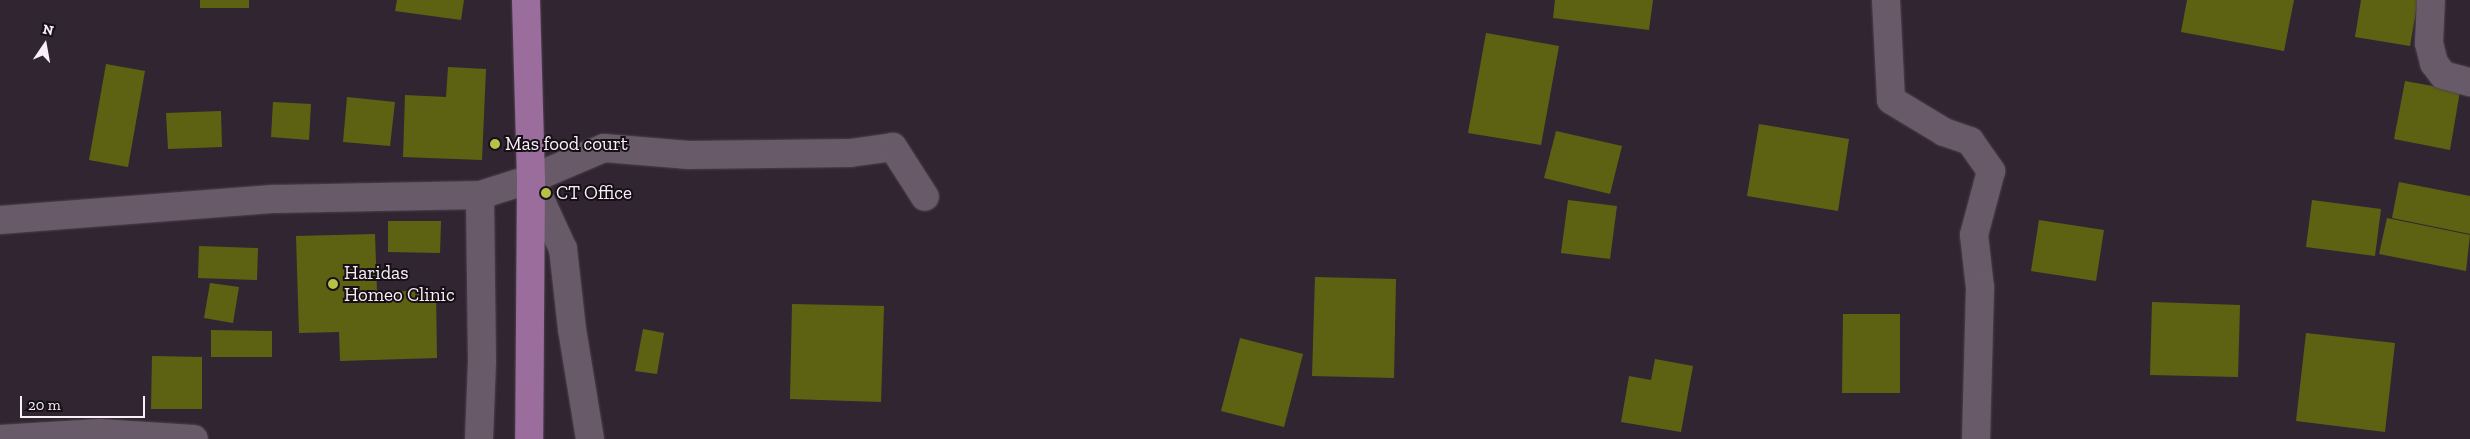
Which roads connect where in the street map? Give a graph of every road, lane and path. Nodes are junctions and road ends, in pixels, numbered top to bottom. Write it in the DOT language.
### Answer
graph roads {
  1 [pos="526,0"];
  2 [pos="1886,0"];
  3 [pos="2431,0"];
  4 [pos="2470,82"];
  5 [pos="532,179"];
  6 [pos="480,195"];
  7 [pos="925,197"];
  8 [pos="0,220"];
  9 [pos="0,439"];
  10 [pos="194,439"];
  11 [pos="479,439"];
  12 [pos="529,439"];
  13 [pos="590,439"];
  14 [pos="1976,439"];
  1 -- 5 [label="main road"];
  2 -- 14 [label="street"];
  3 -- 4 [label="street"];
  5 -- 6 [label="street"];
  5 -- 7 [label="street"];
  5 -- 12 [label="main road"];
  5 -- 13 [label="street"];
  6 -- 8 [label="street"];
  6 -- 11 [label="street"];
  9 -- 10 [label="street"];
}
